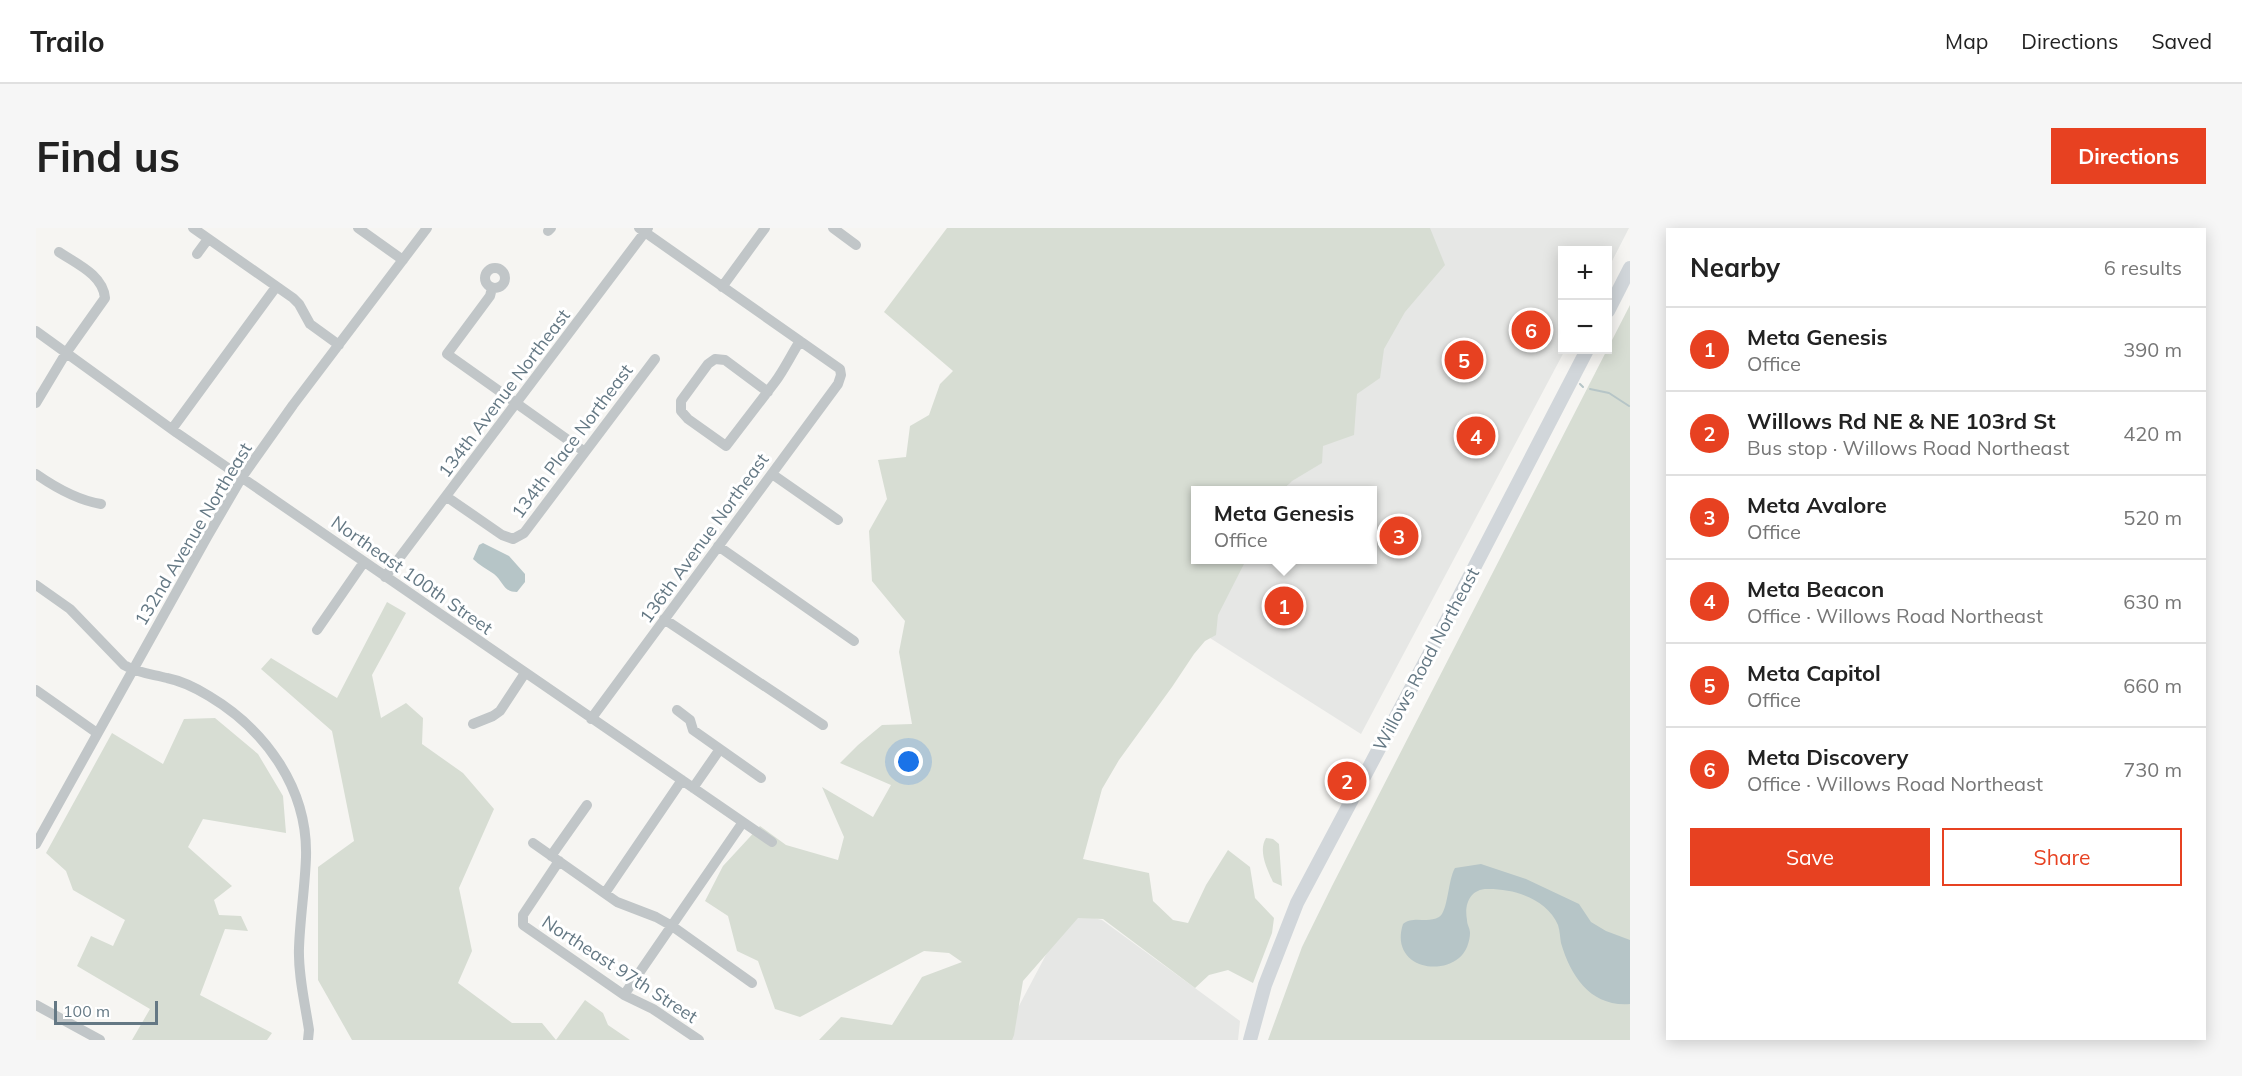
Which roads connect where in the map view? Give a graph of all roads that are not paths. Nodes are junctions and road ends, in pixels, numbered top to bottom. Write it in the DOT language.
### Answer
graph roads {
  1 [pos="193,228"];
  2 [pos="357,228"];
  3 [pos="427,228"];
  4 [pos="765,228"];
  5 [pos="833,228"];
  6 [pos="644,229"];
  7 [pos="208,239"];
  8 [pos="856,245"];
  9 [pos="59,252"];
  10 [pos="197,254"];
  11 [pos="403,260"];
  12 [pos="1630,268"];
  13 [pos="722,286"];
  14 [pos="276,287"];
  15 [pos="492,288"];
  16 [pos="1612,303"];
  17 [pos="36,331"];
  18 [pos="800,341"];
  19 [pos="339,345"];
  20 [pos="66,353"];
  21 [pos="1585,354"];
  22 [pos="655,359"];
  23 [pos="768,392"];
  24 [pos="517,402"];
  25 [pos="36,403"];
  26 [pos="172,429"];
  27 [pos="585,452"];
  28 [pos="36,474"];
  29 [pos="772,474"];
  30 [pos="242,477"];
  31 [pos="447,497"];
  32 [pos="101,504"];
  33 [pos="838,520"];
  34 [pos="718,546"];
  35 [pos="364,562"];
  36 [pos="385,577"];
  37 [pos="36,585"];
  38 [pos="664,619"];
  39 [pos="317,630"];
  40 [pos="854,641"];
  41 [pos="132,670"];
  42 [pos="525,673"];
  43 [pos="36,690"];
  44 [pos="678,710"];
  45 [pos="591,719"];
  46 [pos="473,724"];
  47 [pos="823,725"];
  48 [pos="98,733"];
  49 [pos="720,749"];
  50 [pos="761,778"];
  51 [pos="682,780"];
  52 [pos="693,788"];
  53 [pos="587,805"];
  54 [pos="36,819"];
  55 [pos="743,822"];
  56 [pos="46,826"];
  57 [pos="771,842"];
  58 [pos="533,843"];
  59 [pos="36,844"];
  60 [pos="555,859"];
  61 [pos="605,893"];
  62 [pos="672,926"];
  63 [pos="752,983"];
  64 [pos="624,995"];
  65 [pos="36,1005"];
  66 [pos="100,1040"];
  67 [pos="308,1040"];
  68 [pos="699,1040"];
  69 [pos="1250,1040"];
  1 -- 7 [label="street"];
  2 -- 11 [label="street"];
  3 -- 11 [label="street, 132nd Avenue Northeast"];
  4 -- 13 [label="street"];
  5 -- 8 [label="street"];
  6 -- 13 [label="street"];
  6 -- 24 [label="street, 134th Avenue Northeast"];
  7 -- 10 [label="street"];
  7 -- 14 [label="street"];
  9 -- 20 [label="street"];
  11 -- 19 [label="street, 132nd Avenue Northeast"];
  12 -- 16 [label="main road"];
  13 -- 18 [label="street"];
  14 -- 19 [label="street"];
  14 -- 26 [label="street"];
  15 -- 24 [label="street"];
  17 -- 20 [label="street, Northeast 100th Street"];
  18 -- 23 [label="street"];
  18 -- 29 [label="street, 136th Avenue Northeast"];
  19 -- 30 [label="street, 132nd Avenue Northeast"];
  20 -- 25 [label="street"];
  20 -- 26 [label="street, Northeast 100th Street"];
  21 -- 69 [label="main road, Willows Road Northeast"];
  22 -- 27 [label="street, 134th Place Northeast"];
  23 -- 23 [label="street"];
  24 -- 27 [label="street"];
  24 -- 31 [label="street, 134th Avenue Northeast"];
  26 -- 30 [label="street, Northeast 100th Street"];
  27 -- 31 [label="street, 134th Place Northeast"];
  28 -- 32 [label="street"];
  29 -- 33 [label="street"];
  29 -- 34 [label="street, 136th Avenue Northeast"];
  30 -- 35 [label="street, Northeast 100th Street"];
  30 -- 41 [label="street, 132nd Avenue Northeast"];
  31 -- 36 [label="street, 134th Avenue Northeast"];
  34 -- 38 [label="street, 136th Avenue Northeast"];
  34 -- 40 [label="street"];
  35 -- 36 [label="street, Northeast 100th Street"];
  35 -- 39 [label="street"];
  36 -- 42 [label="street, Northeast 100th Street"];
  37 -- 41 [label="street"];
  38 -- 45 [label="street, 136th Avenue Northeast"];
  38 -- 47 [label="street"];
  41 -- 48 [label="street, 132nd Avenue Northeast"];
  41 -- 67 [label="street"];
  42 -- 45 [label="street, Northeast 100th Street"];
  42 -- 46 [label="street"];
  43 -- 48 [label="street"];
  44 -- 49 [label="street"];
  45 -- 51 [label="street, Northeast 100th Street"];
  48 -- 56 [label="street, 132nd Avenue Northeast"];
  49 -- 50 [label="street"];
  49 -- 52 [label="street"];
  51 -- 52 [label="street, Northeast 100th Street"];
  51 -- 61 [label="street"];
  52 -- 55 [label="street, Northeast 100th Street"];
  53 -- 60 [label="street"];
  54 -- 56 [label="street"];
  55 -- 57 [label="street, Northeast 100th Street"];
  55 -- 62 [label="street"];
  56 -- 59 [label="street, 132nd Avenue Northeast"];
  58 -- 60 [label="street"];
  60 -- 61 [label="street"];
  60 -- 64 [label="street, Northeast 97th Street"];
  61 -- 62 [label="street"];
  62 -- 63 [label="street"];
  62 -- 64 [label="street"];
  64 -- 68 [label="street, Northeast 97th Street"];
  65 -- 66 [label="street"];
}
